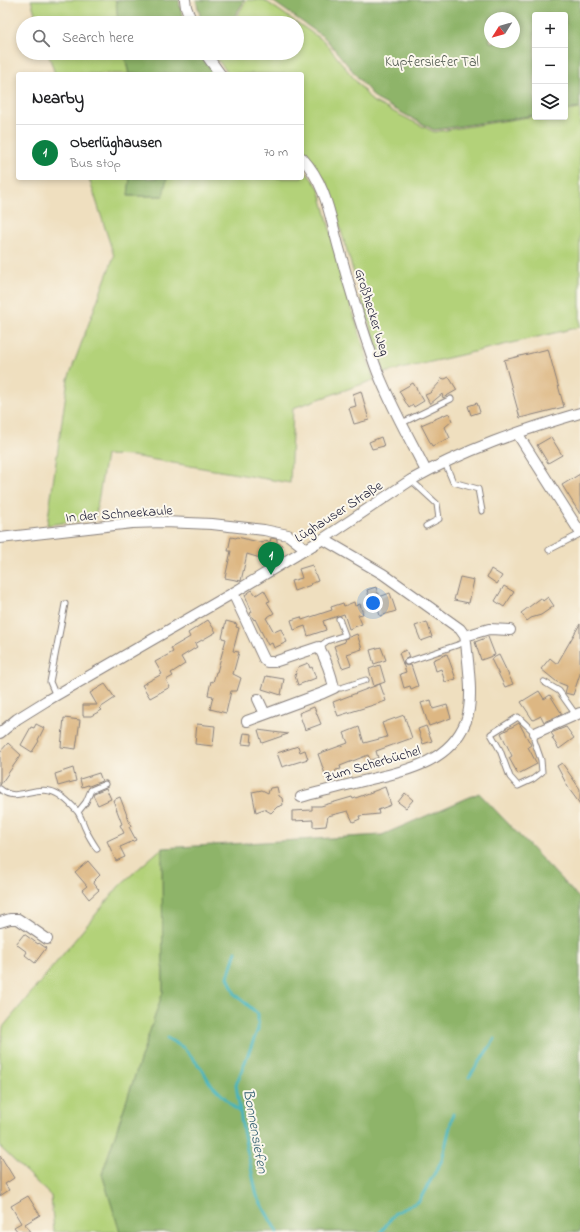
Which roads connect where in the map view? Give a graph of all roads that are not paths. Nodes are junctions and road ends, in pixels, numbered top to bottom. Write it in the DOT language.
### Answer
graph roads {
  1 [pos="185,0"];
  2 [pos="189,16"];
  3 [pos="210,60"];
  4 [pos="219,72"];
  5 [pos="304,160"];
  6 [pos="451,399"];
  7 [pos="580,413"];
  8 [pos="402,423"];
  9 [pos="517,433"];
  10 [pos="445,463"];
  11 [pos="426,472"];
  12 [pos="411,480"];
  13 [pos="482,511"];
  14 [pos="426,526"];
  15 [pos="580,533"];
  16 [pos="0,538"];
  17 [pos="323,539"];
  18 [pos="306,549"];
  19 [pos="549,550"];
  20 [pos="233,594"];
  21 [pos="65,604"];
  22 [pos="340,619"];
  23 [pos="510,630"];
  24 [pos="465,639"];
  25 [pos="319,647"];
  26 [pos="407,662"];
  27 [pos="366,680"];
  28 [pos="544,682"];
  29 [pos="334,688"];
  30 [pos="56,696"];
  31 [pos="258,699"];
  32 [pos="264,714"];
  33 [pos="578,714"];
  34 [pos="247,721"];
  35 [pos="0,733"];
  36 [pos="535,733"];
  37 [pos="105,784"];
  38 [pos="0,789"];
  39 [pos="301,797"];
  40 [pos="78,812"];
  41 [pos="96,849"];
  42 [pos="0,922"];
  43 [pos="47,939"];
  1 -- 2 [label="street"];
  3 -- 4 [label="street"];
  5 -- 8 [label="street, Großhecker Weg"];
  6 -- 8 [label="lane"];
  7 -- 9 [label="street, Lüghauser Straße"];
  8 -- 11 [label="street, Großhecker Weg"];
  9 -- 10 [label="street, Lüghauser Straße"];
  9 -- 15 [label="street"];
  10 -- 11 [label="street, Lüghauser Straße"];
  10 -- 13 [label="lane"];
  11 -- 12 [label="street, Lüghauser Straße"];
  12 -- 14 [label="lane"];
  12 -- 17 [label="street, Lüghauser Straße"];
  15 -- 19 [label="lane"];
  16 -- 18 [label="street, In der Schneekaule"];
  17 -- 18 [label="street, Lüghauser Straße"];
  17 -- 24 [label="street"];
  18 -- 20 [label="street, Lüghauser Straße"];
  20 -- 25 [label="street"];
  20 -- 30 [label="street, Lüghauser Straße"];
  21 -- 30 [label="lane"];
  22 -- 25 [label="lane"];
  23 -- 24 [label="street"];
  24 -- 26 [label="lane"];
  24 -- 39 [label="street, Zum Scherbüchel"];
  25 -- 29 [label="street"];
  27 -- 29 [label="lane"];
  28 -- 33 [label="lane"];
  29 -- 32 [label="street"];
  30 -- 35 [label="street, Lüghauser Straße"];
  31 -- 32 [label="street"];
  32 -- 34 [label="street"];
  33 -- 36 [label="street"];
  36 -- 36 [label="lane"];
  37 -- 40 [label="lane"];
  38 -- 40 [label="lane"];
  40 -- 41 [label="lane"];
  42 -- 43 [label="street"];
}
